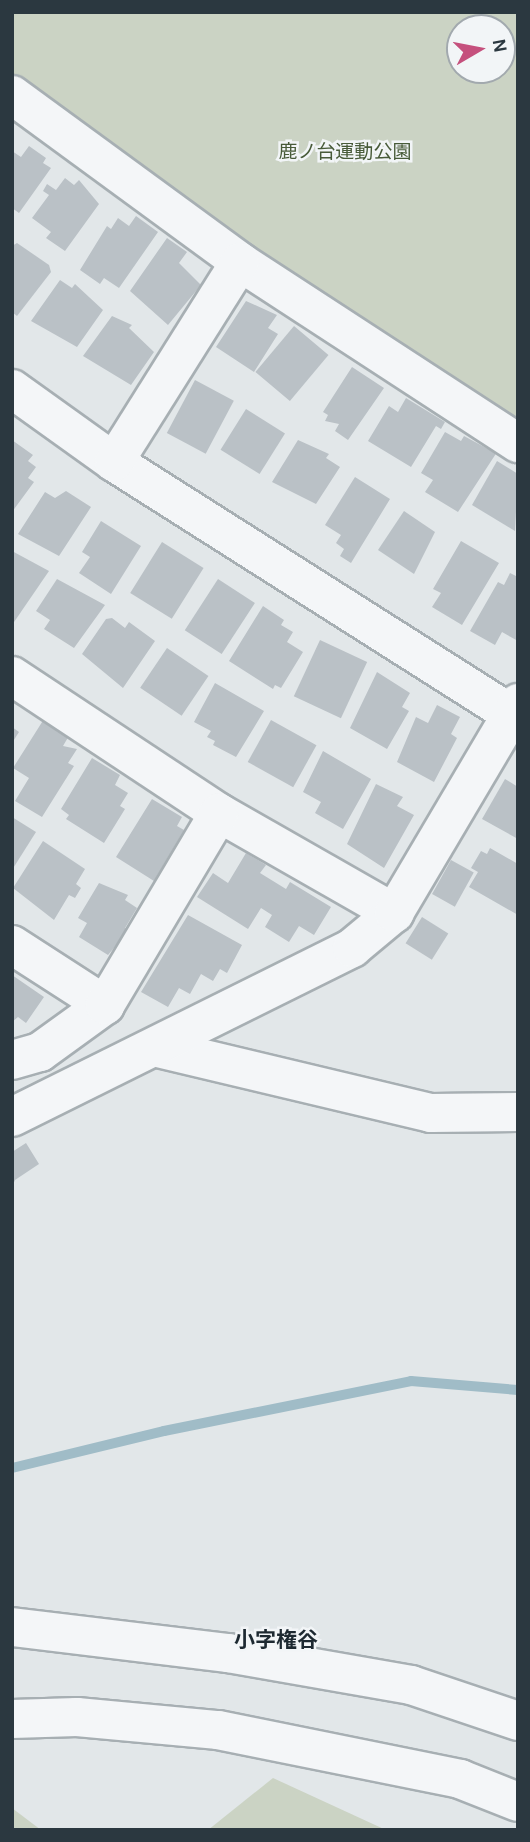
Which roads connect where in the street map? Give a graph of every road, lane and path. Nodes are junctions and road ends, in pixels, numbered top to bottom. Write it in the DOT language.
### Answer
graph roads {
  1 [pos="12,95"];
  2 [pos="240,262"];
  3 [pos="12,389"];
  4 [pos="518,443"];
  5 [pos="114,462"];
  6 [pos="12,676"];
  7 [pos="516,712"];
  8 [pos="219,813"];
  9 [pos="394,913"];
  10 [pos="12,945"];
  11 [pos="105,1005"];
  12 [pos="158,1048"];
  13 [pos="12,1060"];
  14 [pos="518,1112"];
  15 [pos="12,1117"];
  16 [pos="12,1627"];
  17 [pos="12,1719"];
  18 [pos="518,1721"];
  19 [pos="518,1802"];
  1 -- 2 [label="street"];
  2 -- 4 [label="street"];
  2 -- 5 [label="street"];
  3 -- 5 [label="street"];
  5 -- 7 [label="street"];
  6 -- 8 [label="street"];
  7 -- 9 [label="street"];
  8 -- 9 [label="street"];
  8 -- 11 [label="street"];
  9 -- 12 [label="street"];
  10 -- 11 [label="street"];
  11 -- 13 [label="street"];
  12 -- 14 [label="street"];
  12 -- 15 [label="street"];
  16 -- 18 [label="street"];
  17 -- 19 [label="street"];
}
